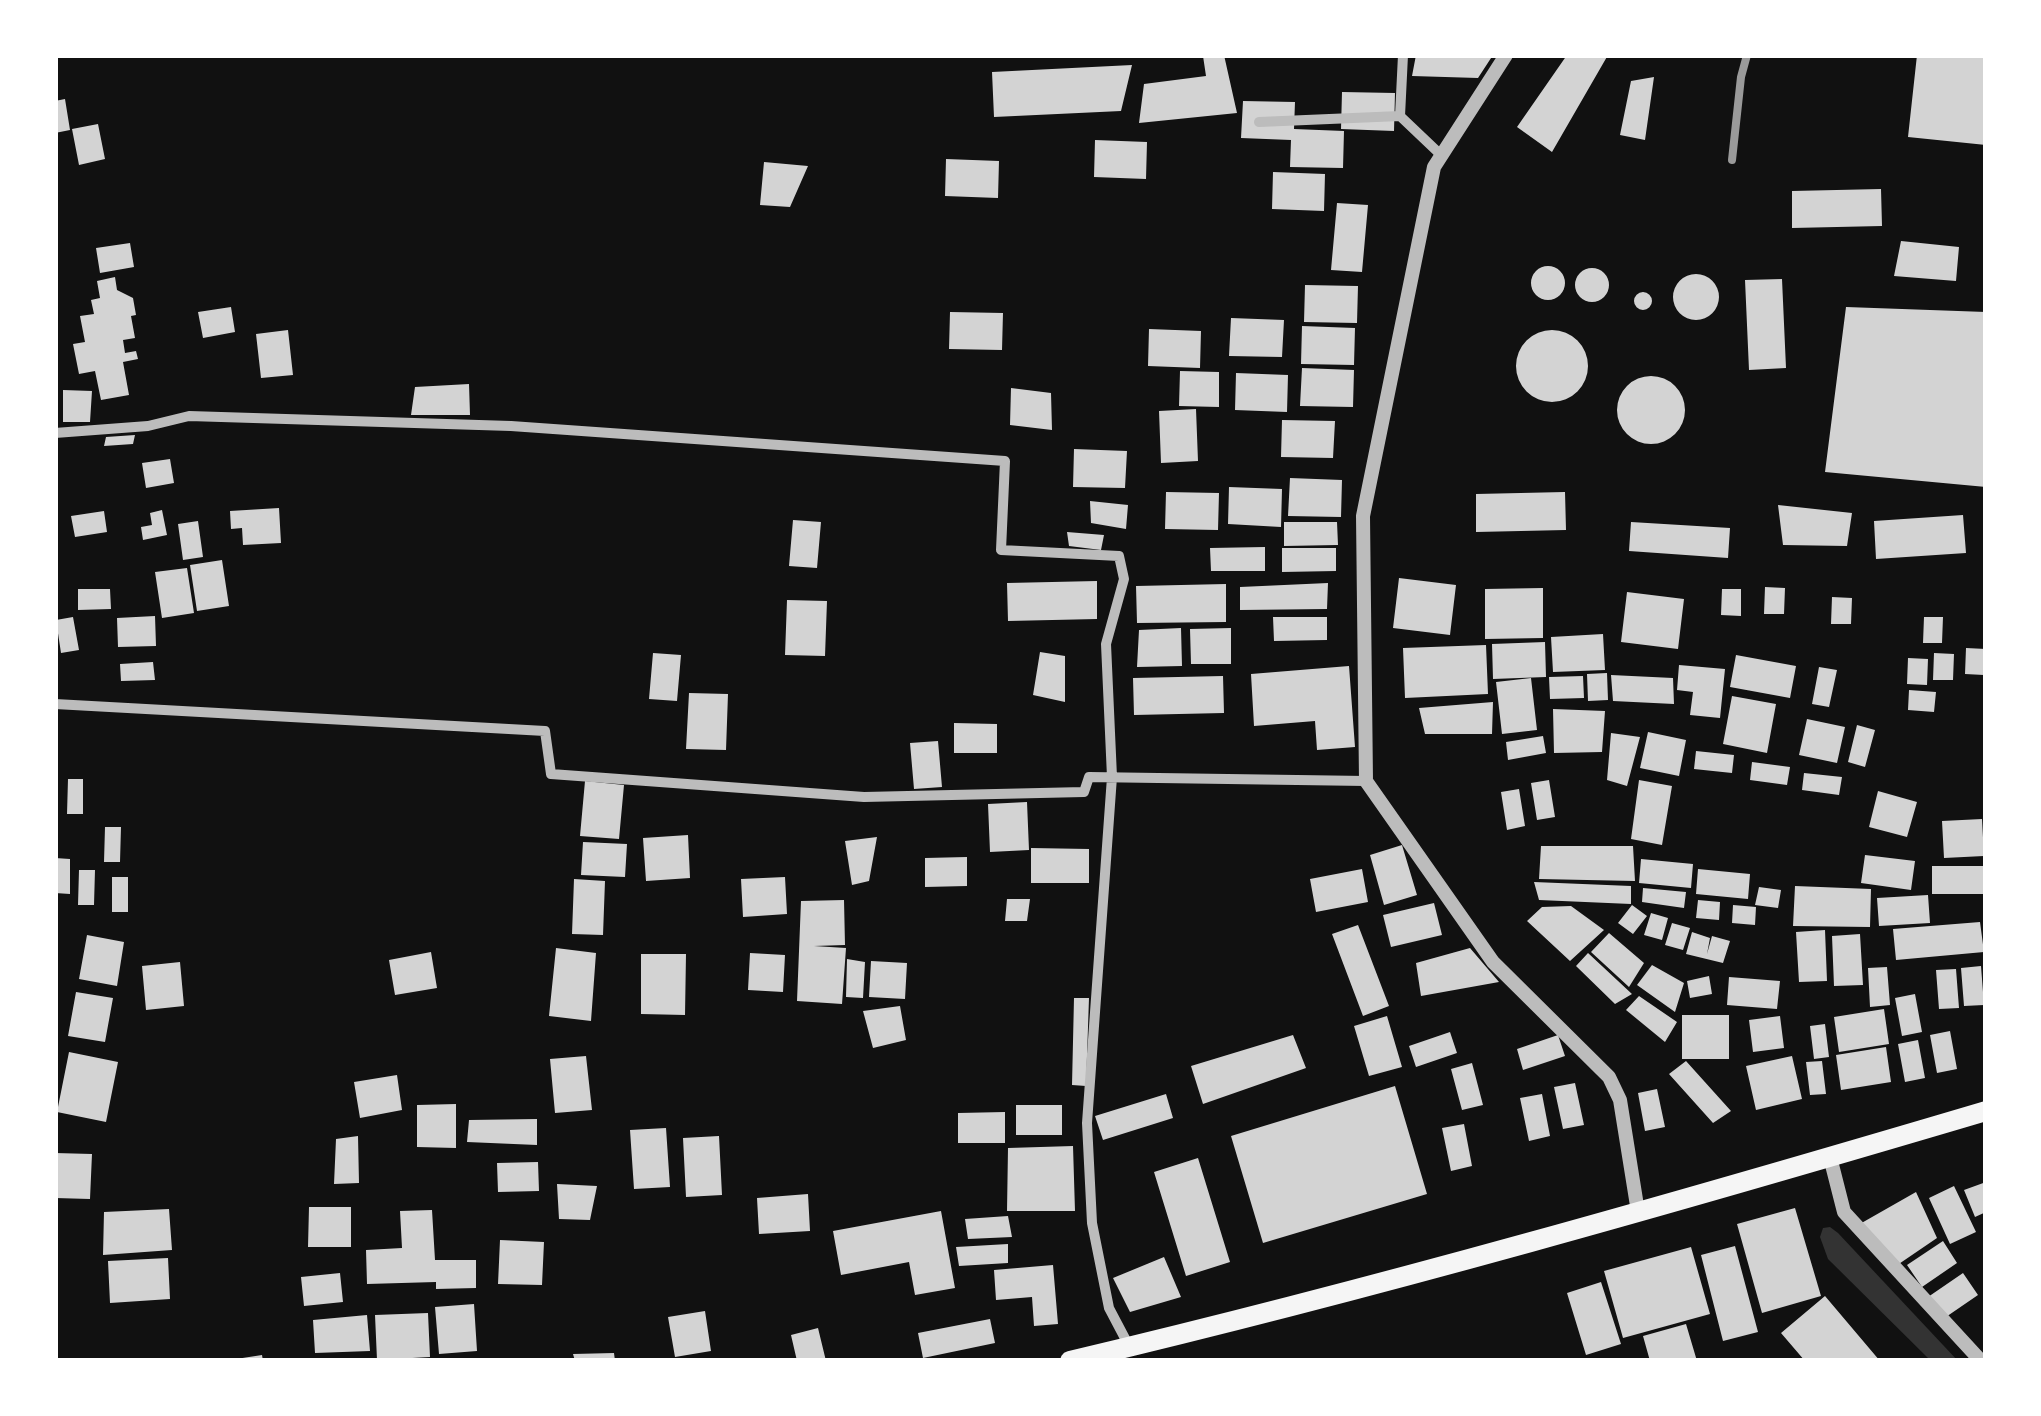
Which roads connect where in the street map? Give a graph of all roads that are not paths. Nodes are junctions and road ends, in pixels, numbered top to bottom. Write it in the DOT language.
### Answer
graph roads {
  1 [pos="1403,55"];
  2 [pos="1506,55"];
  3 [pos="1400,116"];
  4 [pos="1259,122"];
  5 [pos="1441,155"];
  6 [pos="55,433"];
  7 [pos="55,704"];
  8 [pos="1112,777"];
  9 [pos="1366,781"];
  10 [pos="1986,1112"];
  11 [pos="1830,1157"];
  12 [pos="1638,1212"];
  13 [pos="1130,1347"];
  14 [pos="1070,1361"];
  15 [pos="1981,1361"];
  1 -- 3 [label="street"];
  2 -- 5 [label="street"];
  3 -- 4 [label="street"];
  3 -- 5 [label="street"];
  5 -- 9 [label="street"];
  6 -- 8 [label="street"];
  7 -- 8 [label="street"];
  8 -- 9 [label="street"];
  8 -- 13 [label="street"];
  9 -- 12 [label="street"];
  10 -- 11 [label="highway"];
  11 -- 12 [label="highway"];
  11 -- 15 [label="street"];
  12 -- 13 [label="highway"];
  13 -- 14 [label="highway"];
}
